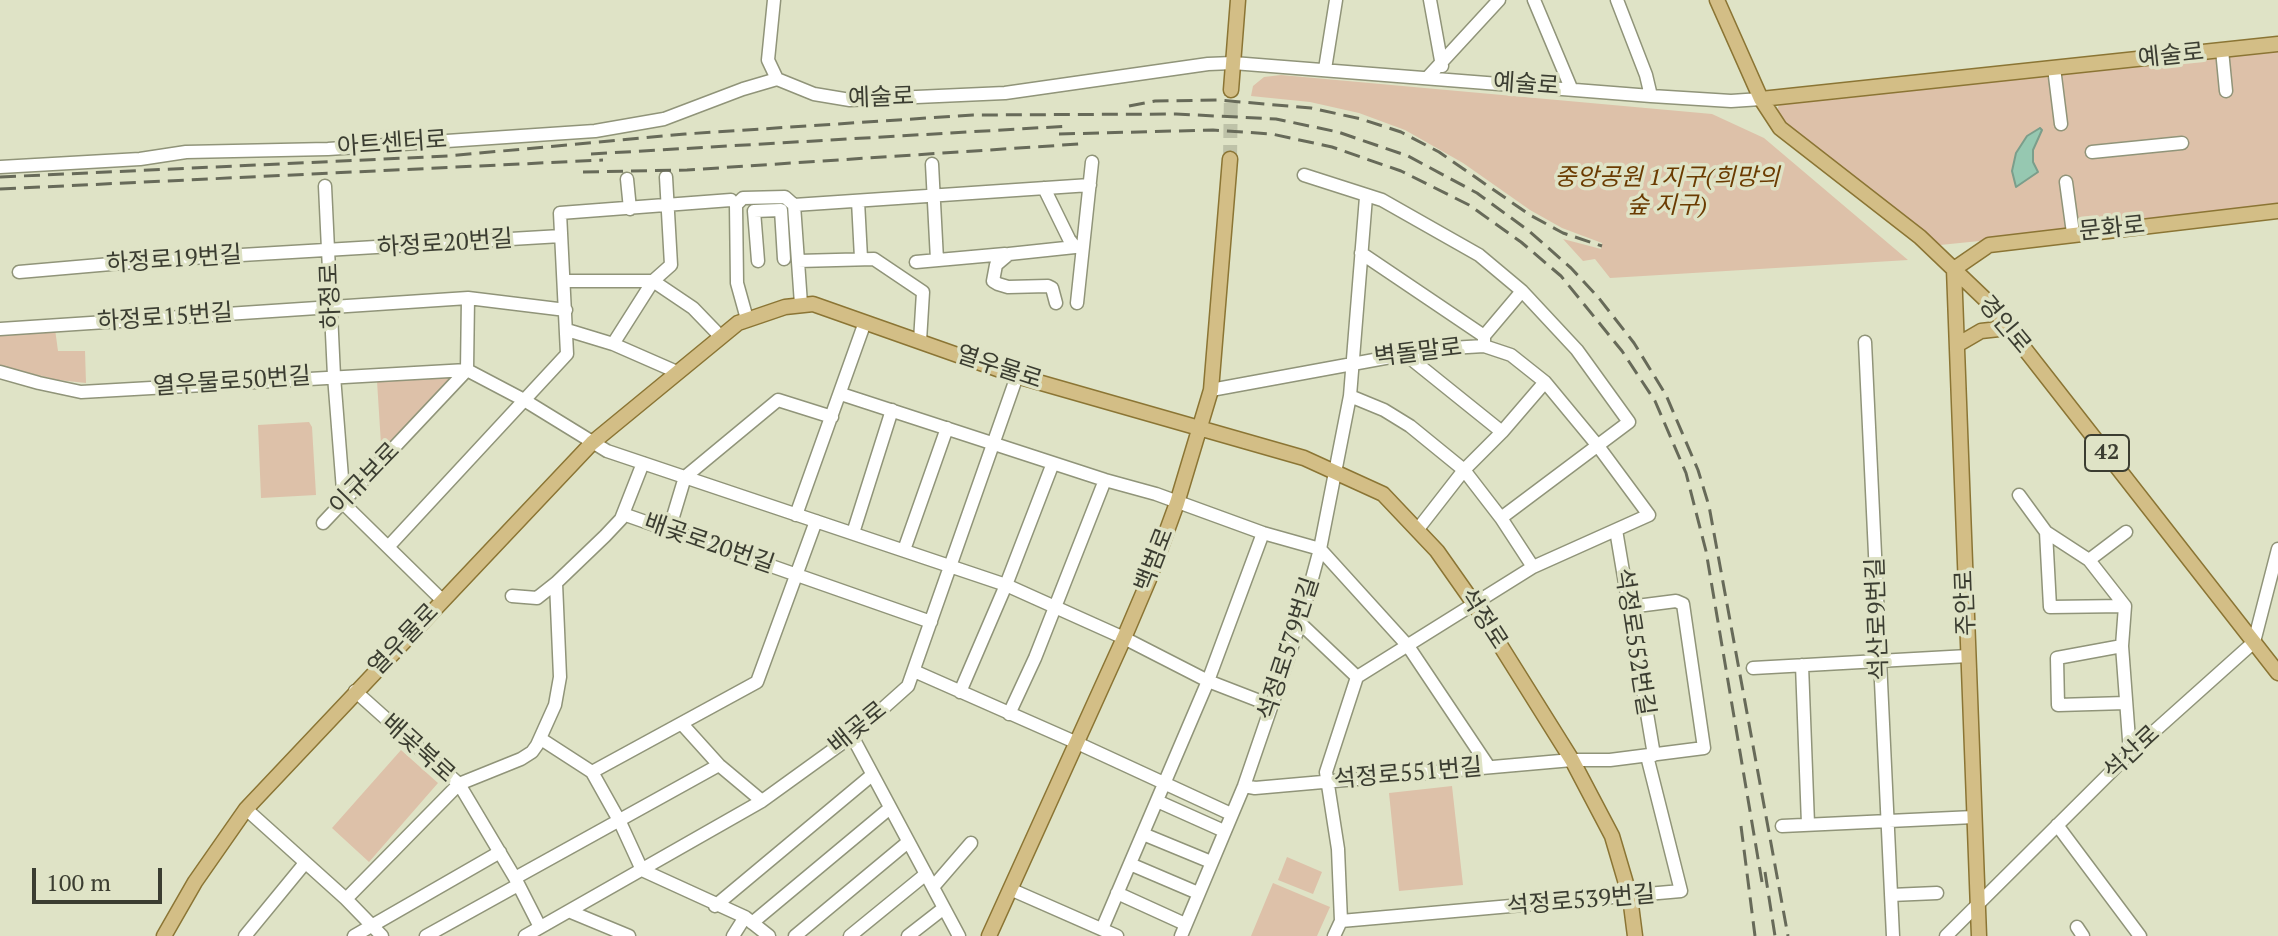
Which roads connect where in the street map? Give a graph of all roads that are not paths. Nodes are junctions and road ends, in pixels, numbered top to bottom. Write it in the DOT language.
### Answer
graph roads {
  1 [pos="774,0"];
  2 [pos="1238,0"];
  3 [pos="1336,0"];
  4 [pos="1430,0"];
  5 [pos="1499,0"];
  6 [pos="1534,0"];
  7 [pos="1617,0"];
  8 [pos="1717,0"];
  9 [pos="2278,44"];
  10 [pos="2222,50"];
  11 [pos="1442,60"];
  12 [pos="1233,63"];
  13 [pos="2054,68"];
  14 [pos="1325,69"];
  15 [pos="1428,77"];
  16 [pos="777,79"];
  17 [pos="1449,79"];
  18 [pos="1571,88"];
  19 [pos="1231,90"];
  20 [pos="2226,91"];
  21 [pos="1651,96"];
  22 [pos="1761,99"];
  23 [pos="2061,124"];
  24 [pos="2182,143"];
  25 [pos="2092,152"];
  26 [pos="1230,159"];
  27 [pos="1092,162"];
  28 [pos="932,164"];
  29 [pos="0,167"];
  30 [pos="1304,175"];
  31 [pos="666,177"];
  32 [pos="627,179"];
  33 [pos="2066,182"];
  34 [pos="1090,185"];
  35 [pos="325,186"];
  36 [pos="1044,188"];
  37 [pos="934,195"];
  38 [pos="1366,197"];
  39 [pos="731,200"];
  40 [pos="858,201"];
  41 [pos="794,205"];
  42 [pos="668,206"];
  43 [pos="630,209"];
  44 [pos="2278,211"];
  45 [pos="754,216"];
  46 [pos="737,217"];
  47 [pos="2073,233"];
  48 [pos="782,234"];
  49 [pos="561,236"];
  50 [pos="797,246"];
  51 [pos="1079,247"];
  52 [pos="329,251"];
  53 [pos="1361,253"];
  54 [pos="1009,254"];
  55 [pos="861,258"];
  56 [pos="784,259"];
  57 [pos="937,260"];
  58 [pos="758,261"];
  59 [pos="798,261"];
  60 [pos="916,262"];
  61 [pos="1954,269"];
  62 [pos="19,272"];
  63 [pos="564,281"];
  64 [pos="653,281"];
  65 [pos="1522,291"];
  66 [pos="468,298"];
  67 [pos="1056,303"];
  68 [pos="1077,303"];
  69 [pos="801,304"];
  70 [pos="331,307"];
  71 [pos="566,310"];
  72 [pos="747,319"];
  73 [pos="865,322"];
  74 [pos="2008,328"];
  75 [pos="0,329"];
  76 [pos="567,330"];
  77 [pos="721,337"];
  78 [pos="920,341"];
  79 [pos="1484,341"];
  80 [pos="1865,342"];
  81 [pos="613,344"];
  82 [pos="1957,345"];
  83 [pos="1405,354"];
  84 [pos="1353,362"];
  85 [pos="467,370"];
  86 [pos="0,372"];
  87 [pos="677,372"];
  88 [pos="334,376"];
  89 [pos="1017,376"];
  90 [pos="1545,382"];
  91 [pos="1211,390"];
  92 [pos="841,394"];
  93 [pos="1350,396"];
  94 [pos="524,400"];
  95 [pos="892,410"];
  96 [pos="832,417"];
  97 [pos="947,428"];
  98 [pos="1199,429"];
  99 [pos="1502,432"];
  100 [pos="592,443"];
  101 [pos="993,443"];
  102 [pos="1598,446"];
  103 [pos="643,463"];
  104 [pos="1053,463"];
  105 [pos="1464,470"];
  106 [pos="1336,471"];
  107 [pos="685,477"];
  108 [pos="1105,480"];
  109 [pos="2019,495"];
  110 [pos="1177,503"];
  111 [pos="344,504"];
  112 [pos="623,514"];
  113 [pos="796,515"];
  114 [pos="1501,518"];
  115 [pos="816,521"];
  116 [pos="323,523"];
  117 [pos="1418,529"];
  118 [pos="669,530"];
  119 [pos="1616,530"];
  120 [pos="2046,532"];
  121 [pos="2126,532"];
  122 [pos="853,533"];
  123 [pos="1263,533"];
  124 [pos="389,546"];
  125 [pos="1320,549"];
  126 [pos="2278,549"];
  127 [pos="904,550"];
  128 [pos="2089,560"];
  129 [pos="952,565"];
  130 [pos="1533,567"];
  131 [pos="797,575"];
  132 [pos="556,583"];
  133 [pos="1006,585"];
  134 [pos="512,596"];
  135 [pos="442,600"];
  136 [pos="1475,605"];
  137 [pos="1055,606"];
  138 [pos="2125,606"];
  139 [pos="1629,607"];
  140 [pos="931,622"];
  141 [pos="1300,623"];
  142 [pos="1124,638"];
  143 [pos="2254,642"];
  144 [pos="1408,646"];
  145 [pos="2122,646"];
  146 [pos="1968,656"];
  147 [pos="1880,661"];
  148 [pos="1802,665"];
  149 [pos="1753,668"];
  150 [pos="914,671"];
  151 [pos="2278,673"];
  152 [pos="1357,677"];
  153 [pos="1208,681"];
  154 [pos="355,691"];
  155 [pos="960,692"];
  156 [pos="2126,703"];
  157 [pos="1270,705"];
  158 [pos="1009,714"];
  159 [pos="682,724"];
  160 [pos="852,736"];
  161 [pos="541,739"];
  162 [pos="1075,742"];
  163 [pos="2130,753"];
  164 [pos="1650,755"];
  165 [pos="1572,760"];
  166 [pos="719,765"];
  167 [pos="1489,767"];
  168 [pos="592,772"];
  169 [pos="872,775"];
  170 [pos="1326,781"];
  171 [pos="459,784"];
  172 [pos="1165,785"];
  173 [pos="1244,786"];
  174 [pos="762,801"];
  175 [pos="1157,801"];
  176 [pos="890,808"];
  177 [pos="246,809"];
  178 [pos="1974,817"];
  179 [pos="1886,821"];
  180 [pos="620,822"];
  181 [pos="1227,823"];
  182 [pos="1808,824"];
  183 [pos="2057,825"];
  184 [pos="1782,826"];
  185 [pos="1143,834"];
  186 [pos="908,842"];
  187 [pos="971,843"];
  188 [pos="500,852"];
  189 [pos="1211,862"];
  190 [pos="305,863"];
  191 [pos="1130,864"];
  192 [pos="642,870"];
  193 [pos="926,874"];
  194 [pos="517,882"];
  195 [pos="933,887"];
  196 [pos="1010,889"];
  197 [pos="1117,893"];
  198 [pos="1198,893"];
  199 [pos="1937,893"];
  200 [pos="1891,895"];
  201 [pos="1630,897"];
  202 [pos="346,899"];
  203 [pos="1978,902"];
  204 [pos="715,906"];
  205 [pos="944,908"];
  206 [pos="571,912"];
  207 [pos="748,920"];
  208 [pos="1341,921"];
  209 [pos="372,926"];
  210 [pos="540,927"];
  211 [pos="1102,929"];
  212 [pos="1183,930"];
  213 [pos="164,936"];
  214 [pos="245,936"];
  215 [pos="354,936"];
  216 [pos="382,936"];
  217 [pos="426,936"];
  218 [pos="525,936"];
  219 [pos="629,936"];
  220 [pos="733,936"];
  221 [pos="769,936"];
  222 [pos="795,936"];
  223 [pos="850,936"];
  224 [pos="908,936"];
  225 [pos="959,936"];
  226 [pos="989,936"];
  227 [pos="1117,936"];
  228 [pos="1334,936"];
  229 [pos="1635,936"];
  230 [pos="1893,936"];
  231 [pos="1946,936"];
  232 [pos="1979,936"];
  233 [pos="2140,936"];
  1 -- 16 [label="street"];
  2 -- 12 [label="main road"];
  3 -- 14 [label="street"];
  4 -- 11 [label="street"];
  5 -- 11 [label="street"];
  6 -- 18 [label="street"];
  7 -- 21 [label="street"];
  8 -- 22 [label="main road, 경인로 / 42"];
  9 -- 10 [label="main road, 예술로"];
  10 -- 13 [label="main road, 예술로"];
  10 -- 20 [label="street"];
  11 -- 15 [label="street"];
  11 -- 17 [label="street"];
  12 -- 14 [label="street, 예술로"];
  12 -- 16 [label="street, 예술로"];
  12 -- 19 [label="main road"];
  13 -- 22 [label="main road, 예술로"];
  13 -- 23 [label="street"];
  14 -- 15 [label="street, 예술로"];
  15 -- 17 [label="street, 예술로"];
  16 -- 29 [label="street, 아트센터로"];
  17 -- 18 [label="street, 예술로"];
  18 -- 21 [label="street, 예술로"];
  21 -- 22 [label="street, 예술로"];
  22 -- 61 [label="main road, 경인로 / 42"];
  24 -- 25 [label="street"];
  26 -- 91 [label="main road, 백범로"];
  27 -- 34 [label="street"];
  28 -- 37 [label="street"];
  30 -- 38 [label="street"];
  31 -- 42 [label="street"];
  32 -- 43 [label="street"];
  33 -- 47 [label="street"];
  34 -- 36 [label="street"];
  34 -- 51 [label="street"];
  35 -- 52 [label="street, 하정로"];
  36 -- 37 [label="street"];
  36 -- 51 [label="street"];
  37 -- 40 [label="street"];
  37 -- 57 [label="street"];
  38 -- 53 [label="street, 석정로579번길"];
  38 -- 65 [label="street"];
  39 -- 42 [label="street"];
  40 -- 41 [label="street"];
  40 -- 55 [label="street"];
  41 -- 46 [label="street"];
  41 -- 50 [label="street"];
  42 -- 43 [label="street"];
  42 -- 64 [label="street"];
  43 -- 49 [label="street"];
  44 -- 47 [label="main road, 문화로"];
  45 -- 46 [label="street"];
  45 -- 48 [label="street"];
  45 -- 58 [label="street"];
  46 -- 72 [label="street"];
  47 -- 61 [label="main road, 문화로"];
  48 -- 50 [label="street"];
  48 -- 56 [label="street"];
  49 -- 52 [label="street, 하정로20번길"];
  49 -- 63 [label="street"];
  50 -- 59 [label="street"];
  51 -- 54 [label="street"];
  51 -- 68 [label="street"];
  52 -- 62 [label="street, 하정로19번길"];
  52 -- 70 [label="street, 하정로"];
  53 -- 79 [label="street"];
  53 -- 84 [label="street, 석정로579번길"];
  54 -- 57 [label="street"];
  54 -- 67 [label="street"];
  55 -- 59 [label="street"];
  55 -- 78 [label="street"];
  57 -- 60 [label="street"];
  59 -- 69 [label="street"];
  61 -- 74 [label="main road, 경인로 / 42"];
  61 -- 82 [label="main road, 주안로"];
  63 -- 64 [label="street"];
  63 -- 71 [label="street"];
  64 -- 77 [label="street"];
  64 -- 81 [label="street"];
  65 -- 79 [label="street"];
  65 -- 102 [label="street"];
  66 -- 70 [label="street, 하정로15번길"];
  66 -- 71 [label="street, 하정로15번길"];
  66 -- 85 [label="street"];
  69 -- 72 [label="main road, 열우물로"];
  69 -- 73 [label="main road, 열우물로"];
  70 -- 75 [label="street, 하정로15번길"];
  70 -- 88 [label="street, 하정로"];
  71 -- 76 [label="street"];
  72 -- 77 [label="main road, 열우물로"];
  73 -- 78 [label="main road, 열우물로"];
  73 -- 92 [label="street"];
  74 -- 82 [label="main road"];
  74 -- 143 [label="main road, 경인로 / 42"];
  76 -- 81 [label="street"];
  76 -- 94 [label="street"];
  77 -- 87 [label="main road, 열우물로"];
  78 -- 89 [label="main road, 열우물로"];
  79 -- 83 [label="street, 벽돌말로"];
  79 -- 90 [label="street, 벽돌말로"];
  80 -- 147 [label="street, 석산로9번길"];
  81 -- 87 [label="street"];
  82 -- 146 [label="main road, 주안로"];
  83 -- 84 [label="street, 벽돌말로"];
  83 -- 99 [label="street"];
  84 -- 91 [label="street, 벽돌말로"];
  84 -- 93 [label="street, 석정로579번길"];
  85 -- 88 [label="street, 열우물로50번길"];
  85 -- 94 [label="street"];
  85 -- 111 [label="street, 이규보로"];
  86 -- 88 [label="street, 열우물로50번길"];
  87 -- 100 [label="main road, 열우물로"];
  88 -- 111 [label="street, 하정로"];
  89 -- 98 [label="main road, 열우물로"];
  89 -- 101 [label="street, 배곶로"];
  90 -- 99 [label="street"];
  90 -- 102 [label="street, 벽돌말로"];
  91 -- 98 [label="main road, 백범로"];
  92 -- 95 [label="street"];
  92 -- 96 [label="street"];
  93 -- 105 [label="street"];
  93 -- 106 [label="street, 석정로579번길"];
  94 -- 100 [label="street"];
  94 -- 124 [label="street"];
  95 -- 97 [label="street"];
  95 -- 122 [label="street"];
  96 -- 107 [label="street"];
  96 -- 113 [label="street"];
  97 -- 101 [label="street"];
  97 -- 127 [label="street"];
  98 -- 106 [label="main road, 석정로"];
  98 -- 110 [label="main road, 백범로"];
  99 -- 105 [label="street"];
  100 -- 103 [label="street"];
  100 -- 135 [label="main road, 열우물로"];
  101 -- 104 [label="street"];
  101 -- 129 [label="street, 배곶로"];
  102 -- 114 [label="street"];
  102 -- 119 [label="street, 벽돌말로"];
  103 -- 107 [label="street"];
  103 -- 112 [label="street"];
  104 -- 108 [label="street"];
  104 -- 133 [label="street"];
  105 -- 114 [label="street"];
  105 -- 117 [label="street"];
  106 -- 117 [label="main road, 석정로"];
  106 -- 125 [label="street, 석정로579번길"];
  107 -- 113 [label="street"];
  107 -- 118 [label="street"];
  108 -- 110 [label="street"];
  108 -- 137 [label="street"];
  109 -- 120 [label="street"];
  110 -- 123 [label="street"];
  110 -- 142 [label="main road, 백범로"];
  111 -- 116 [label="street, 이규보로"];
  111 -- 124 [label="street, 이규보로"];
  112 -- 118 [label="street, 배곶로20번길"];
  112 -- 132 [label="street, 배곶로20번길"];
  113 -- 115 [label="street"];
  114 -- 130 [label="street"];
  115 -- 122 [label="street"];
  115 -- 131 [label="street"];
  117 -- 136 [label="main road, 석정로"];
  118 -- 131 [label="street, 배곶로20번길"];
  119 -- 130 [label="street"];
  119 -- 139 [label="street, 석정로552번길"];
  120 -- 128 [label="street"];
  120 -- 138 [label="street"];
  121 -- 128 [label="street"];
  122 -- 127 [label="street"];
  123 -- 125 [label="street"];
  123 -- 153 [label="street"];
  124 -- 135 [label="street, 이규보로"];
  125 -- 141 [label="street, 석정로579번길"];
  125 -- 144 [label="street"];
  126 -- 143 [label="street"];
  127 -- 129 [label="street"];
  128 -- 138 [label="street"];
  129 -- 133 [label="street"];
  129 -- 140 [label="street, 배곶로"];
  130 -- 136 [label="street"];
  131 -- 140 [label="street, 배곶로20번길"];
  131 -- 159 [label="street, 배곶로20번길"];
  132 -- 134 [label="street, 배곶로20번길"];
  132 -- 161 [label="street"];
  133 -- 137 [label="street"];
  133 -- 155 [label="street"];
  135 -- 154 [label="main road, 열우물로"];
  136 -- 144 [label="street"];
  136 -- 165 [label="main road, 석정로"];
  137 -- 142 [label="street"];
  137 -- 158 [label="street"];
  138 -- 145 [label="street"];
  139 -- 164 [label="street, 석정로552번길"];
  139 -- 164 [label="street"];
  140 -- 150 [label="street, 배곶로"];
  141 -- 152 [label="street"];
  141 -- 157 [label="street, 석정로579번길"];
  142 -- 153 [label="street"];
  142 -- 162 [label="main road, 백범로"];
  143 -- 151 [label="main road, 경인로 / 42"];
  143 -- 163 [label="street, 석산로"];
  144 -- 152 [label="street"];
  144 -- 167 [label="street"];
  145 -- 156 [label="street"];
  145 -- 156 [label="street"];
  146 -- 147 [label="street"];
  146 -- 178 [label="main road, 주안로"];
  147 -- 148 [label="street"];
  147 -- 179 [label="street, 석산로9번길"];
  148 -- 149 [label="street"];
  148 -- 182 [label="street"];
  150 -- 155 [label="street"];
  150 -- 160 [label="street, 배곶로"];
  152 -- 170 [label="street"];
  153 -- 157 [label="street"];
  153 -- 172 [label="street"];
  154 -- 171 [label="street, 배곶북로"];
  154 -- 177 [label="main road, 열우물로"];
  155 -- 158 [label="street"];
  156 -- 163 [label="street"];
  157 -- 173 [label="street, 석정로579번길"];
  158 -- 162 [label="street"];
  159 -- 166 [label="street"];
  159 -- 168 [label="street"];
  160 -- 169 [label="street"];
  160 -- 174 [label="street, 배곶로"];
  161 -- 168 [label="street"];
  161 -- 171 [label="street"];
  162 -- 172 [label="street"];
  162 -- 196 [label="main road, 백범로"];
  163 -- 183 [label="street, 석산로"];
  164 -- 165 [label="street"];
  164 -- 201 [label="street, 석정로539번길"];
  165 -- 167 [label="street, 석정로551번길"];
  165 -- 201 [label="main road, 석정로"];
  166 -- 174 [label="street"];
  166 -- 180 [label="street"];
  167 -- 170 [label="street, 석정로551번길"];
  168 -- 180 [label="street"];
  169 -- 176 [label="street"];
  169 -- 204 [label="street"];
  170 -- 173 [label="street, 석정로551번길"];
  170 -- 208 [label="street"];
  171 -- 188 [label="street, 배곶북로"];
  171 -- 202 [label="street"];
  172 -- 175 [label="street"];
  172 -- 181 [label="street"];
  173 -- 181 [label="street, 석정로579번길"];
  174 -- 192 [label="street, 배곶로"];
  175 -- 181 [label="street"];
  175 -- 185 [label="street"];
  176 -- 186 [label="street"];
  176 -- 207 [label="street"];
  177 -- 190 [label="street"];
  177 -- 213 [label="main road, 열우물로"];
  178 -- 179 [label="street"];
  178 -- 203 [label="main road, 주안로"];
  179 -- 182 [label="street"];
  179 -- 200 [label="street, 석산로9번길"];
  180 -- 192 [label="street"];
  180 -- 194 [label="street"];
  181 -- 189 [label="street, 석정로579번길"];
  182 -- 184 [label="street"];
  183 -- 203 [label="street, 석산로"];
  183 -- 233 [label="street"];
  185 -- 189 [label="street"];
  185 -- 191 [label="street"];
  186 -- 193 [label="street"];
  186 -- 222 [label="street"];
  187 -- 195 [label="street"];
  188 -- 194 [label="street, 배곶북로"];
  188 -- 209 [label="street"];
  189 -- 198 [label="street, 석정로579번길"];
  190 -- 202 [label="street"];
  190 -- 214 [label="street"];
  191 -- 197 [label="street"];
  191 -- 198 [label="street"];
  192 -- 204 [label="street"];
  192 -- 206 [label="street, 배곶로"];
  193 -- 195 [label="street"];
  193 -- 223 [label="street"];
  194 -- 210 [label="street, 배곶북로"];
  194 -- 217 [label="street"];
  195 -- 205 [label="street"];
  196 -- 211 [label="street"];
  196 -- 226 [label="main road, 백범로"];
  197 -- 211 [label="street"];
  197 -- 212 [label="street"];
  198 -- 212 [label="street, 석정로579번길"];
  199 -- 200 [label="street"];
  200 -- 230 [label="street, 석산로9번길"];
  201 -- 208 [label="street, 석정로539번길"];
  201 -- 229 [label="main road, 석정로"];
  202 -- 209 [label="street"];
  203 -- 231 [label="street, 석산로"];
  203 -- 232 [label="main road, 주안로"];
  204 -- 207 [label="street"];
  205 -- 224 [label="street"];
  205 -- 225 [label="street"];
  206 -- 210 [label="street, 배곶로"];
  206 -- 219 [label="street"];
  207 -- 220 [label="street"];
  207 -- 221 [label="street"];
  208 -- 228 [label="street"];
  209 -- 215 [label="street"];
  209 -- 216 [label="street"];
  210 -- 218 [label="street, 배곶로"];
  211 -- 227 [label="street"];
}
